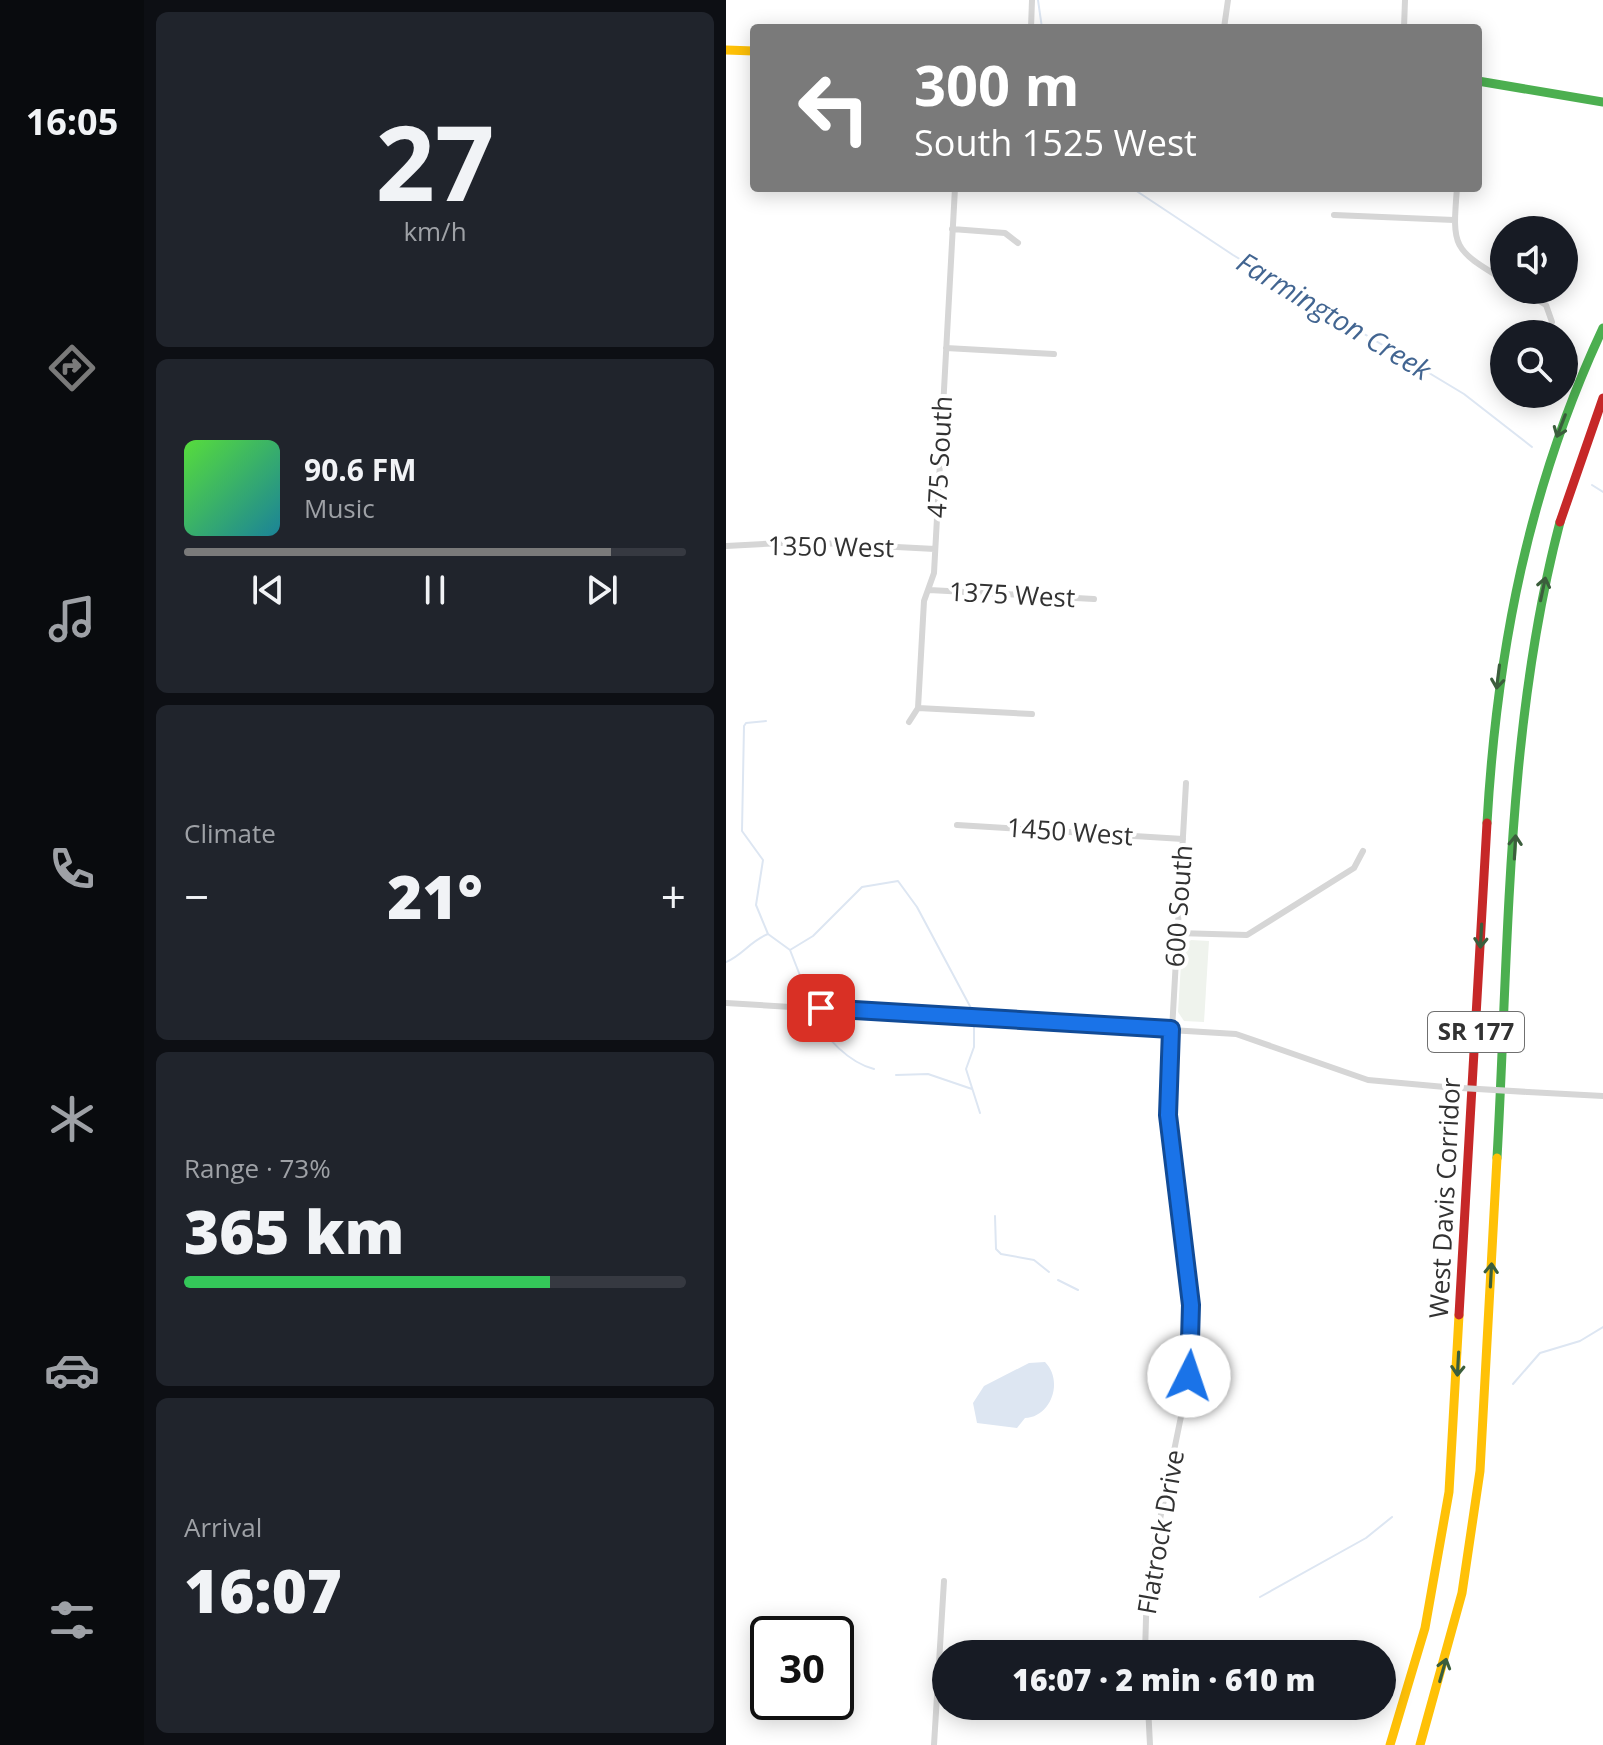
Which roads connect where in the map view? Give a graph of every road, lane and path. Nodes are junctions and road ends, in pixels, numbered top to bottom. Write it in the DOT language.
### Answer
graph roads {
  1 [pos="1032,0"];
  2 [pos="1228,0"];
  3 [pos="1405,0"];
  4 [pos="1031,24"];
  5 [pos="1225,24"];
  6 [pos="1404,24"];
  7 [pos="726,50"];
  8 [pos="750,51"];
  9 [pos="1482,82"];
  10 [pos="1603,102"];
  11 [pos="955,192"];
  12 [pos="1457,192"];
  13 [pos="1334,215"];
  14 [pos="1454,220"];
  15 [pos="952,229"];
  16 [pos="1018,243"];
  17 [pos="1490,271"];
  18 [pos="1603,328"];
  19 [pos="946,348"];
  20 [pos="1054,354"];
  21 [pos="1603,398"];
  22 [pos="726,546"];
  23 [pos="935,549"];
  24 [pos="929,590"];
  25 [pos="1094,599"];
  26 [pos="918,708"];
  27 [pos="1032,714"];
  28 [pos="909,722"];
  29 [pos="1186,783"];
  30 [pos="957,825"];
  31 [pos="1183,839"];
  32 [pos="1363,851"];
  33 [pos="1177,933"];
  34 [pos="726,1003"];
  35 [pos="1171,1029"];
  36 [pos="1603,1096"];
  37 [pos="944,1581"];
  38 [pos="943,1640"];
  39 [pos="1145,1640"];
  40 [pos="936,1720"];
  41 [pos="1149,1720"];
  42 [pos="934,1745"];
  43 [pos="1150,1745"];
  44 [pos="1390,1745"];
  45 [pos="1420,1745"];
  1 -- 4 [label="street"];
  2 -- 5 [label="street"];
  3 -- 6 [label="street"];
  7 -- 8 [label="main road"];
  9 -- 10 [label="main road"];
  11 -- 15 [label="street, 475 South"];
  12 -- 14 [label="street"];
  13 -- 14 [label="street"];
  14 -- 17 [label="street"];
  15 -- 16 [label="street"];
  15 -- 19 [label="street, 475 South"];
  18 -- 44 [label="main road, West Davis Corridor / SR 177, one-way"];
  19 -- 20 [label="street"];
  19 -- 23 [label="street, 475 South"];
  45 -- 21 [label="main road, West Davis Corridor / SR 177, one-way"];
  22 -- 23 [label="street, 1350 West"];
  23 -- 24 [label="street, 475 South"];
  24 -- 25 [label="street, 1375 West"];
  24 -- 26 [label="street, 475 South"];
  26 -- 27 [label="street"];
  26 -- 28 [label="street, 475 South"];
  29 -- 31 [label="street, 600 South"];
  30 -- 31 [label="street, 1450 West"];
  31 -- 33 [label="street, 600 South"];
  32 -- 33 [label="street"];
  33 -- 35 [label="street, 600 South"];
  34 -- 35 [label="street"];
  35 -- 36 [label="street, bridge"];
  35 -- 39 [label="street, Flatrock Drive"];
  37 -- 38 [label="street"];
  40 -- 42 [label="street"];
  41 -- 43 [label="street"];
}
